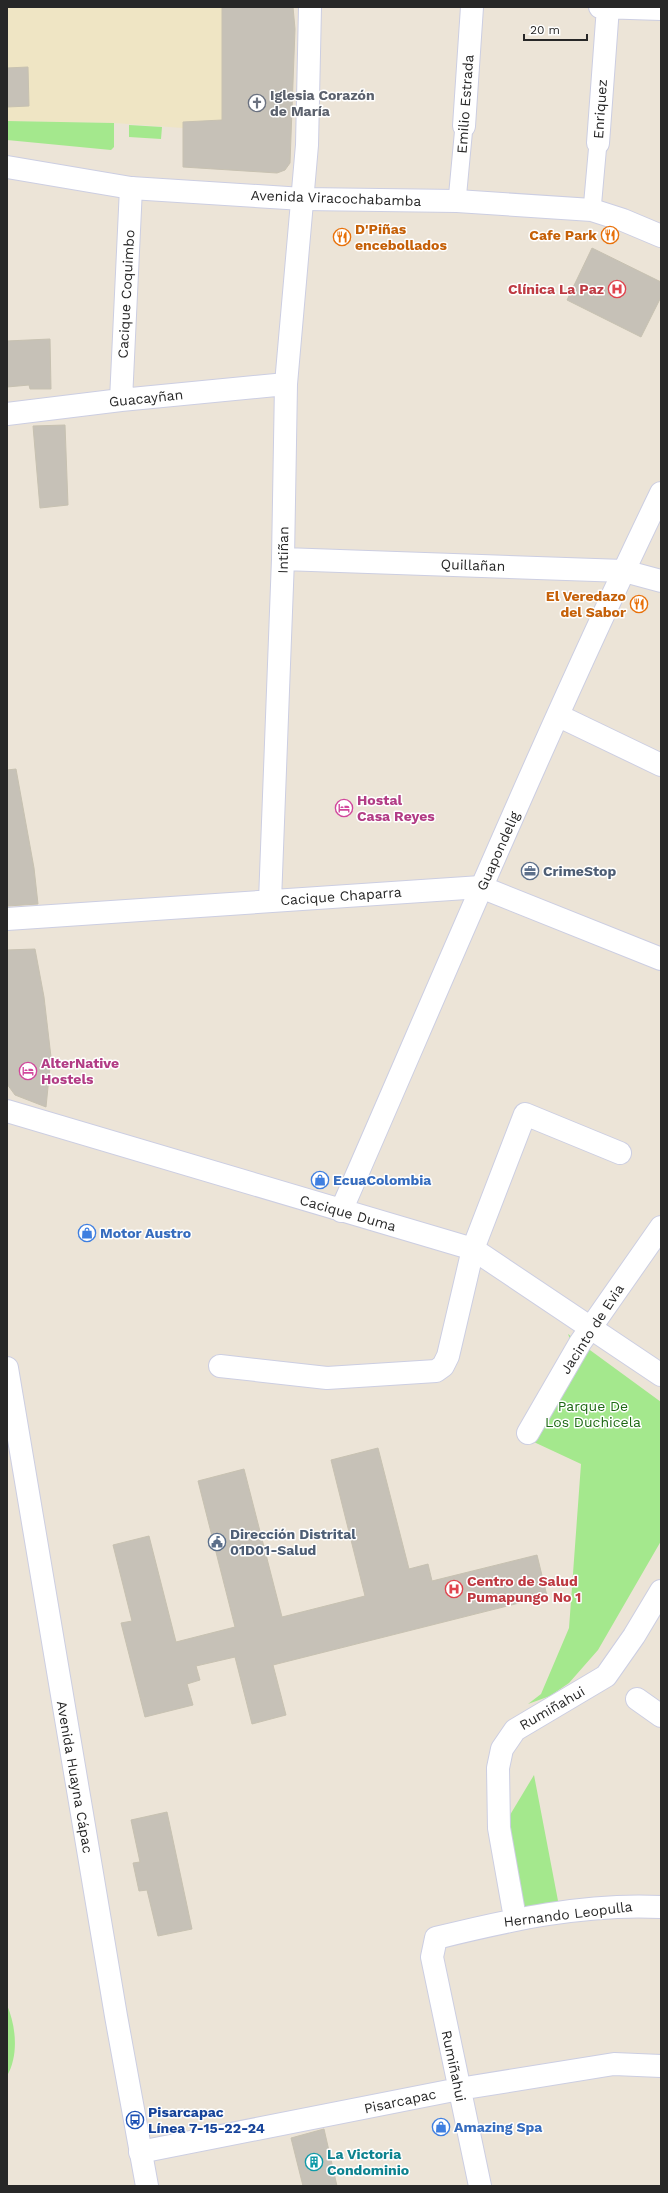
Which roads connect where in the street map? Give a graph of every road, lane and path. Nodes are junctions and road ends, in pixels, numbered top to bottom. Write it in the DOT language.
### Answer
graph roads {
  1 [pos="310,7"];
  2 [pos="472,7"];
  3 [pos="600,7"];
  4 [pos="608,7"];
  5 [pos="661,9"];
  6 [pos="464,126"];
  7 [pos="598,143"];
  8 [pos="7,167"];
  9 [pos="131,188"];
  10 [pos="303,199"];
  11 [pos="457,201"];
  12 [pos="592,210"];
  13 [pos="661,236"];
  14 [pos="286,384"];
  15 [pos="121,400"];
  16 [pos="7,414"];
  17 [pos="661,494"];
  18 [pos="283,559"];
  19 [pos="624,571"];
  20 [pos="661,581"];
  21 [pos="559,716"];
  22 [pos="661,765"];
  23 [pos="481,887"];
  24 [pos="270,901"];
  25 [pos="7,919"];
  26 [pos="661,959"];
  27 [pos="7,1112"];
  28 [pos="620,1153"];
  29 [pos="341,1211"];
  30 [pos="661,1227"];
  31 [pos="473,1249"];
  32 [pos="590,1328"];
  33 [pos="220,1366"];
  34 [pos="7,1368"];
  35 [pos="661,1374"];
  36 [pos="528,1433"];
  37 [pos="661,1591"];
  38 [pos="637,1699"];
  39 [pos="661,1716"];
  40 [pos="661,1907"];
  41 [pos="516,1918"];
  42 [pos="433,1946"];
  43 [pos="661,2066"];
  44 [pos="459,2089"];
  45 [pos="140,2152"];
  46 [pos="147,2186"];
  47 [pos="480,2186"];
  1 -- 10 [label="street, Intiñan"];
  2 -- 6 [label="street, Emilio Estrada"];
  3 -- 4 [label="street"];
  4 -- 5 [label="street"];
  4 -- 7 [label="street, Enriquez"];
  6 -- 11 [label="street, Emilio Estrada"];
  7 -- 12 [label="street, Enriquez"];
  8 -- 9 [label="street, Avenida Viracochabamba"];
  9 -- 10 [label="street, Avenida Viracochabamba"];
  9 -- 15 [label="street, Cacique Coquimbo"];
  10 -- 11 [label="street, Avenida Viracochabamba"];
  10 -- 14 [label="street, Intiñan"];
  11 -- 12 [label="street, Avenida Viracochabamba"];
  12 -- 13 [label="street, Avenida Viracochabamba"];
  14 -- 15 [label="street, Guacayñan"];
  14 -- 18 [label="street, Intiñan"];
  15 -- 16 [label="street, Guacayñan"];
  17 -- 19 [label="street, Guapondelig"];
  18 -- 19 [label="street, Quillañan"];
  18 -- 24 [label="street, Intiñan"];
  19 -- 20 [label="street, Quillañan"];
  19 -- 21 [label="street, Guapondelig"];
  21 -- 22 [label="street"];
  21 -- 23 [label="street, Guapondelig"];
  23 -- 24 [label="street, Cacique Chaparra"];
  23 -- 26 [label="street, Cacique Chaparra"];
  23 -- 29 [label="street, Guapondelig"];
  24 -- 25 [label="street, Cacique Chaparra"];
  27 -- 29 [label="street, Cacique Duma"];
  28 -- 31 [label="street"];
  29 -- 31 [label="street, Cacique Duma"];
  30 -- 32 [label="street, Jacinto de Evia"];
  31 -- 32 [label="street, Cacique Duma"];
  31 -- 33 [label="street"];
  32 -- 35 [label="street, Cacique Duma"];
  32 -- 36 [label="street, Jacinto de Evia"];
  34 -- 45 [label="street, Avenida Huayna Cápac"];
  37 -- 41 [label="street, Rumiñahui"];
  38 -- 39 [label="street"];
  40 -- 41 [label="street, Hernando Leopulla"];
  41 -- 42 [label="street, Hernando Leopulla"];
  42 -- 44 [label="street, Rumiñahui"];
  43 -- 44 [label="street, Pisarcapac"];
  44 -- 45 [label="street, Pisarcapac"];
  44 -- 47 [label="street, Rumiñahui"];
  45 -- 46 [label="street, Avenida Huayna Cápac"];
}
